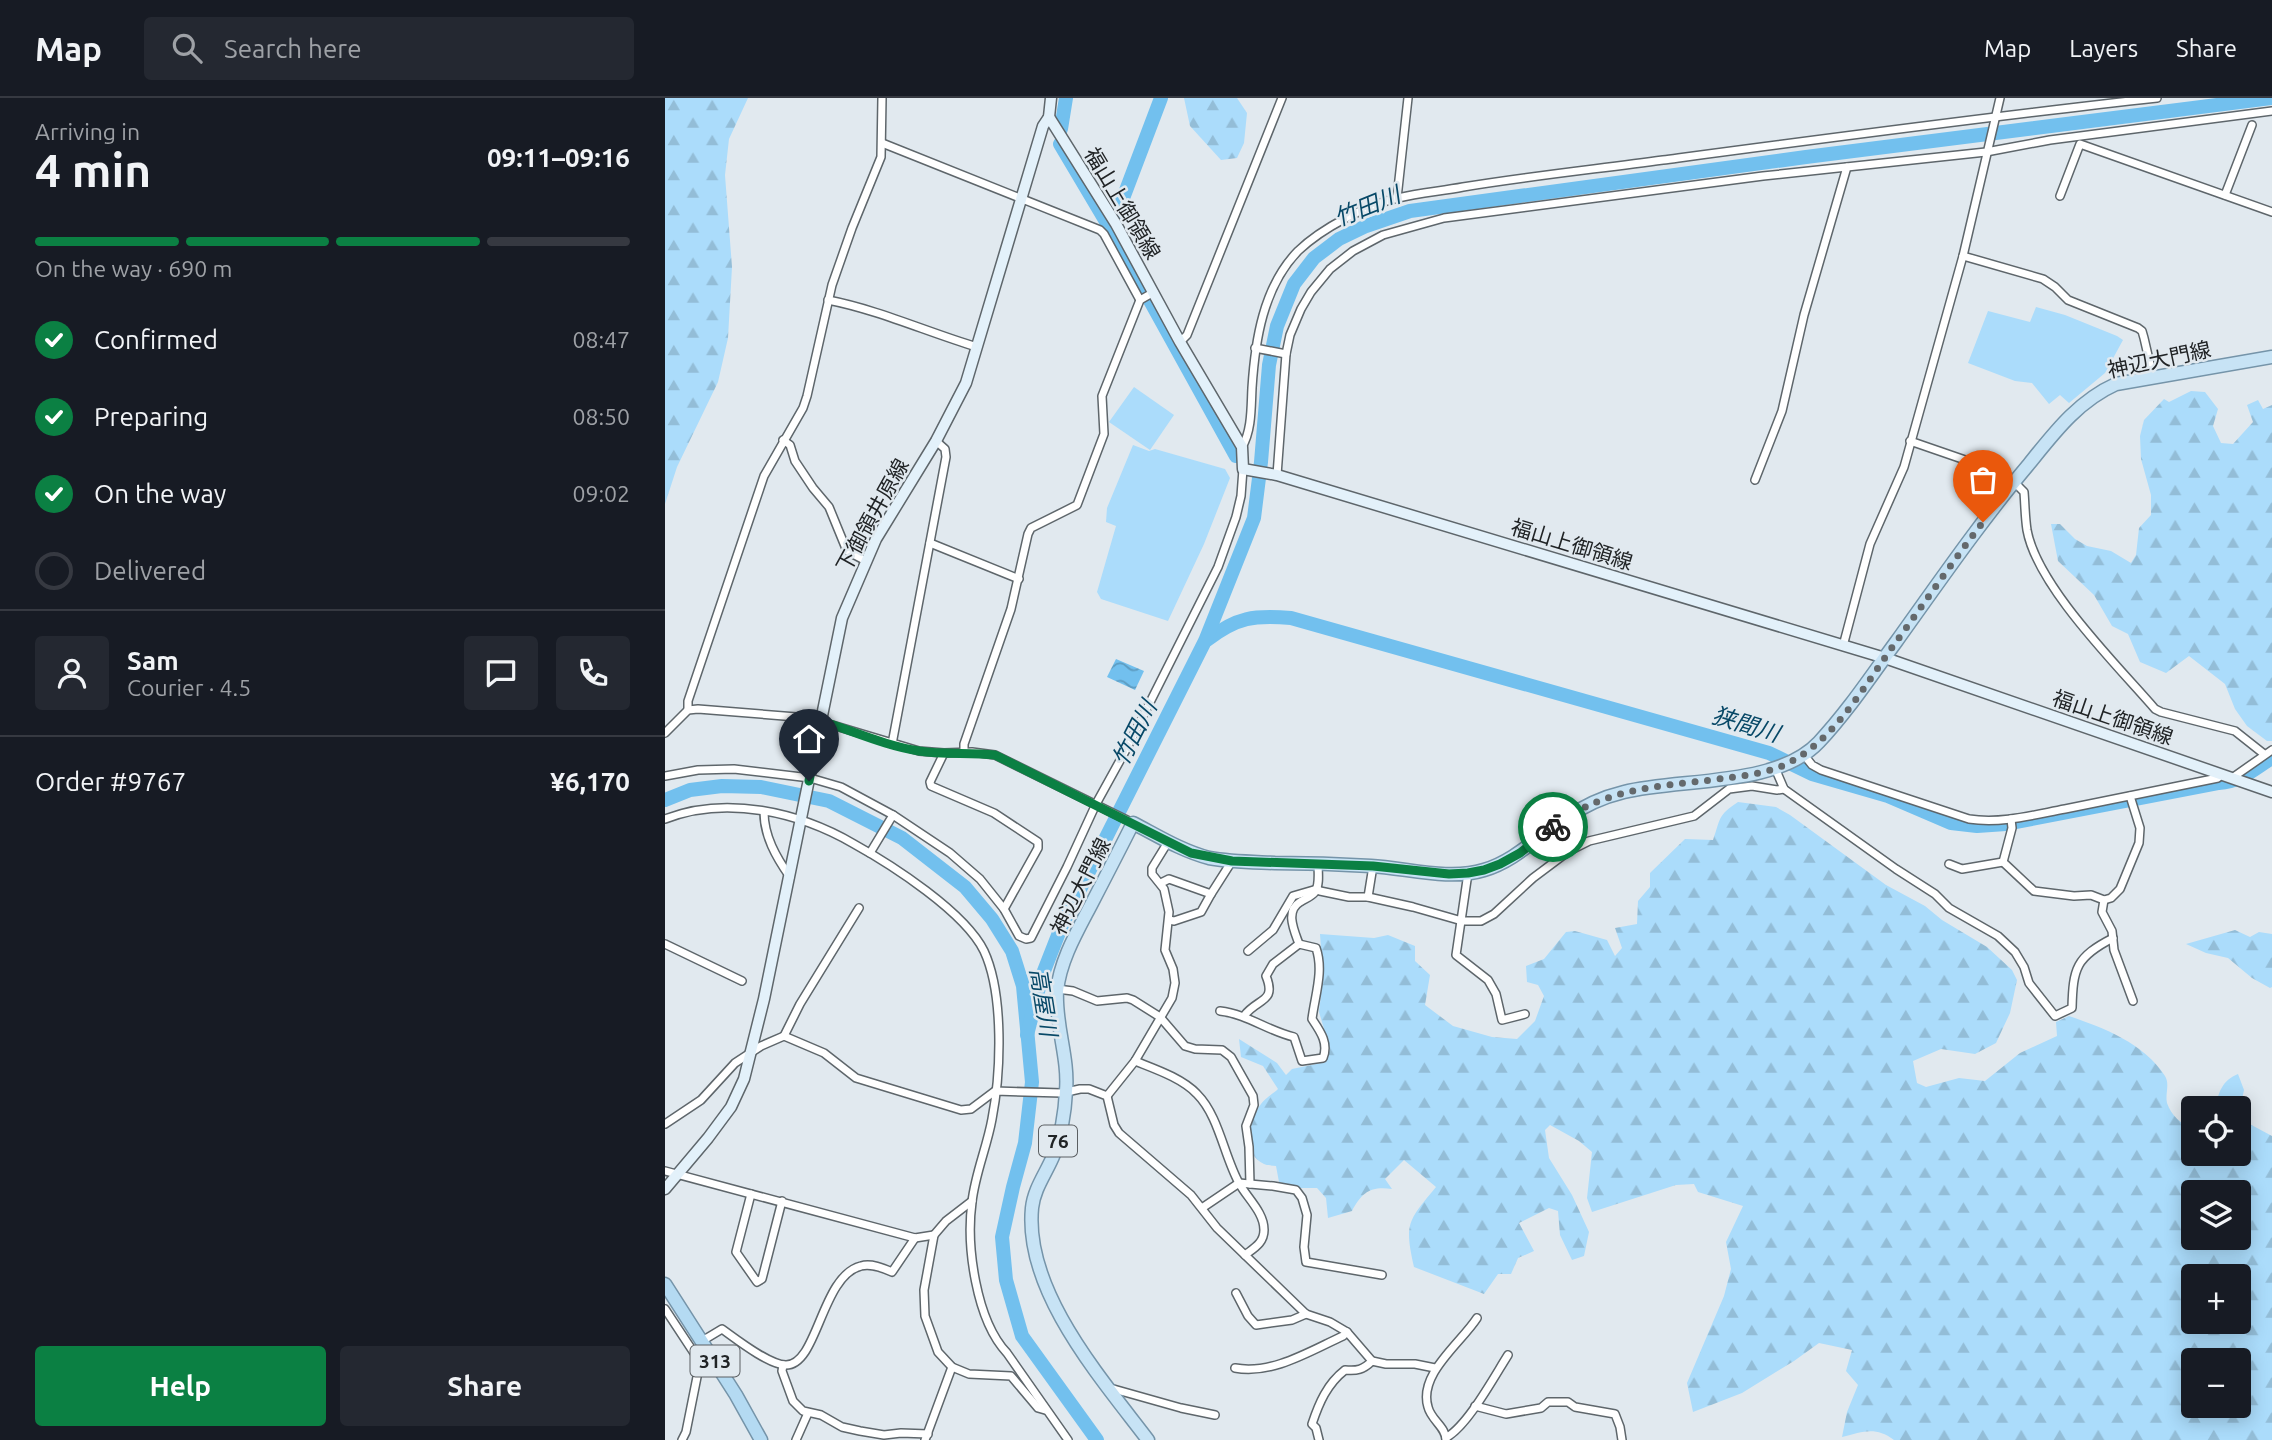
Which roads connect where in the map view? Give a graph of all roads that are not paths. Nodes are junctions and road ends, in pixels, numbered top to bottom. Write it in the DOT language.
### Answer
graph roads {
  1 [pos="882,98"];
  2 [pos="1051,98"];
  3 [pos="1282,98"];
  4 [pos="1408,98"];
  5 [pos="2000,98"];
  6 [pos="2157,98"];
  7 [pos="2272,111"];
  8 [pos="1049,117"];
  9 [pos="1994,119"];
  10 [pos="2252,125"];
  11 [pos="2050,140"];
  12 [pos="882,143"];
  13 [pos="2080,144"];
  14 [pos="1986,150"];
  15 [pos="1847,167"];
  16 [pos="2225,195"];
  17 [pos="2060,197"];
  18 [pos="1021,198"];
  19 [pos="1397,198"];
  20 [pos="2272,212"];
  21 [pos="1963,256"];
  22 [pos="1152,293"];
  23 [pos="828,300"];
  24 [pos="1140,300"];
  25 [pos="1180,342"];
  26 [pos="977,347"];
  27 [pos="1257,348"];
  28 [pos="1285,354"];
  29 [pos="2272,357"];
  30 [pos="2153,377"];
  31 [pos="783,440"];
  32 [pos="936,441"];
  33 [pos="1910,441"];
  34 [pos="1242,447"];
  35 [pos="1246,470"];
  36 [pos="1276,475"];
  37 [pos="1755,480"];
  38 [pos="2014,482"];
  39 [pos="930,544"];
  40 [pos="866,561"];
  41 [pos="1019,579"];
  42 [pos="1843,646"];
  43 [pos="1885,658"];
  44 [pos="688,710"];
  45 [pos="821,721"];
  46 [pos="665,733"];
  47 [pos="892,744"];
  48 [pos="2268,752"];
  49 [pos="944,753"];
  50 [pos="964,753"];
  51 [pos="1801,756"];
  52 [pos="1777,767"];
  53 [pos="665,776"];
  54 [pos="2232,778"];
  55 [pos="809,780"];
  56 [pos="1784,789"];
  57 [pos="2272,792"];
  58 [pos="2130,796"];
  59 [pos="1097,805"];
  60 [pos="764,812"];
  61 [pos="892,816"];
  62 [pos="802,818"];
  63 [pos="665,819"];
  64 [pos="2011,819"];
  65 [pos="1132,822"];
  66 [pos="1168,842"];
  67 [pos="872,850"];
  68 [pos="1232,861"];
  69 [pos="2003,862"];
  70 [pos="1318,864"];
  71 [pos="1949,864"];
  72 [pos="1373,866"];
  73 [pos="1468,873"];
  74 [pos="790,877"];
  75 [pos="1161,883"];
  76 [pos="1317,889"];
  77 [pos="1211,894"];
  78 [pos="1368,897"];
  79 [pos="2104,900"];
  80 [pos="859,908"];
  81 [pos="1005,909"];
  82 [pos="1169,920"];
  83 [pos="1462,921"];
  84 [pos="2113,938"];
  85 [pos="665,944"];
  86 [pos="1299,944"];
  87 [pos="1248,951"];
  88 [pos="742,981"];
  89 [pos="1057,989"];
  90 [pos="2133,1001"];
  91 [pos="1220,1011"];
  92 [pos="1525,1014"];
  93 [pos="1244,1016"];
  94 [pos="1160,1017"];
  95 [pos="784,1037"];
  96 [pos="753,1051"];
  97 [pos="1135,1061"];
  98 [pos="996,1090"];
  99 [pos="1064,1092"];
  100 [pos="1107,1096"];
  101 [pos="665,1124"];
  102 [pos="665,1171"];
  103 [pos="677,1174"];
  104 [pos="1239,1183"];
  105 [pos="1250,1184"];
  106 [pos="665,1189"];
  107 [pos="751,1194"];
  108 [pos="972,1201"];
  109 [pos="782,1202"];
  110 [pos="1202,1208"];
  111 [pos="934,1235"];
  112 [pos="915,1238"];
  113 [pos="1245,1255"];
  114 [pos="1382,1275"];
  115 [pos="665,1284"];
  116 [pos="1236,1293"];
  117 [pos="665,1308"];
  118 [pos="1306,1314"];
  119 [pos="1477,1318"];
  120 [pos="680,1319"];
  121 [pos="1347,1332"];
  122 [pos="702,1341"];
  123 [pos="1508,1355"];
  124 [pos="1372,1361"];
  125 [pos="783,1365"];
  126 [pos="953,1367"];
  127 [pos="1235,1368"];
  128 [pos="1435,1368"];
  129 [pos="1109,1388"];
  130 [pos="1475,1406"];
  131 [pos="1046,1410"];
  132 [pos="808,1413"];
  133 [pos="1215,1415"];
  134 [pos="926,1437"];
  135 [pos="1447,1439"];
  136 [pos="682,1440"];
  137 [pos="761,1440"];
  138 [pos="796,1440"];
  139 [pos="1068,1440"];
  140 [pos="1148,1440"];
  141 [pos="1319,1440"];
  142 [pos="1622,1440"];
  1 -- 12 [label="street"];
  2 -- 8 [label="main road, 下御領井原線"];
  3 -- 25 [label="street"];
  4 -- 19 [label="street"];
  5 -- 9 [label="street"];
  6 -- 9 [label="street"];
  7 -- 11 [label="street"];
  8 -- 18 [label="main road, 下御領井原線"];
  8 -- 22 [label="main road, 福山上御領線"];
  9 -- 14 [label="street"];
  9 -- 19 [label="street"];
  10 -- 16 [label="street"];
  11 -- 13 [label="street"];
  11 -- 14 [label="street"];
  12 -- 18 [label="street"];
  12 -- 23 [label="street"];
  13 -- 16 [label="street"];
  13 -- 17 [label="street"];
  14 -- 15 [label="street"];
  14 -- 21 [label="street"];
  15 -- 28 [label="street"];
  15 -- 37 [label="street"];
  16 -- 20 [label="street"];
  18 -- 24 [label="street"];
  18 -- 26 [label="main road, 下御領井原線"];
  19 -- 27 [label="street"];
  21 -- 30 [label="street"];
  21 -- 33 [label="street"];
  22 -- 24 [label="street"];
  22 -- 25 [label="main road, 福山上御領線"];
  23 -- 26 [label="street"];
  23 -- 31 [label="street"];
  24 -- 41 [label="street"];
  25 -- 34 [label="main road, 福山上御領線"];
  26 -- 32 [label="main road, 下御領井原線"];
  27 -- 28 [label="street"];
  27 -- 34 [label="street"];
  28 -- 36 [label="street"];
  29 -- 30 [label="main road, 神辺大門線"];
  30 -- 38 [label="main road, 神辺大門線"];
  31 -- 40 [label="street"];
  31 -- 44 [label="street"];
  32 -- 39 [label="street"];
  32 -- 40 [label="main road, 下御領井原線"];
  33 -- 38 [label="street"];
  33 -- 42 [label="street"];
  34 -- 35 [label="main road, 福山上御領線"];
  35 -- 36 [label="main road, 福山上御領線"];
  35 -- 59 [label="street"];
  36 -- 42 [label="main road, 福山上御領線"];
  38 -- 43 [label="main road, 神辺大門線"];
  38 -- 48 [label="street"];
  39 -- 41 [label="street"];
  39 -- 47 [label="street"];
  40 -- 45 [label="main road, 下御領井原線"];
  41 -- 50 [label="street"];
  42 -- 43 [label="main road, 福山上御領線"];
  43 -- 51 [label="main road, 神辺大門線"];
  43 -- 54 [label="main road, 福山上御領線"];
  44 -- 45 [label="street"];
  44 -- 46 [label="street"];
  45 -- 47 [label="street"];
  45 -- 55 [label="main road, 下御領井原線"];
  47 -- 49 [label="street"];
  48 -- 54 [label="street"];
  49 -- 50 [label="street"];
  49 -- 81 [label="street"];
  50 -- 59 [label="street"];
  51 -- 52 [label="main road, 神辺大門線"];
  51 -- 64 [label="street"];
  52 -- 56 [label="street"];
  52 -- 73 [label="main road, 神辺大門線"];
  53 -- 55 [label="street"];
  54 -- 57 [label="main road, 福山上御領線"];
  54 -- 58 [label="street"];
  55 -- 61 [label="street"];
  55 -- 62 [label="main road, 下御領井原線"];
  56 -- 83 [label="street"];
  56 -- 84 [label="street"];
  58 -- 64 [label="street"];
  58 -- 79 [label="street"];
  59 -- 65 [label="street"];
  59 -- 81 [label="street"];
  60 -- 62 [label="street"];
  60 -- 63 [label="street"];
  60 -- 74 [label="street"];
  61 -- 67 [label="street"];
  61 -- 81 [label="street"];
  62 -- 67 [label="street"];
  62 -- 74 [label="main road, 下御領井原線"];
  64 -- 69 [label="street"];
  65 -- 66 [label="main road, 神辺大門線"];
  65 -- 89 [label="main road, 神辺大門線 / 76"];
  66 -- 68 [label="main road, 神辺大門線"];
  66 -- 75 [label="street"];
  67 -- 98 [label="street"];
  68 -- 70 [label="main road, 神辺大門線"];
  68 -- 77 [label="street"];
  69 -- 71 [label="street"];
  69 -- 79 [label="street"];
  70 -- 72 [label="main road, 神辺大門線"];
  70 -- 76 [label="street"];
  72 -- 73 [label="main road, 神辺大門線"];
  72 -- 78 [label="street"];
  73 -- 83 [label="street"];
  74 -- 96 [label="main road, 下御領井原線"];
  75 -- 77 [label="street"];
  75 -- 82 [label="street"];
  76 -- 78 [label="street"];
  76 -- 86 [label="street"];
  76 -- 87 [label="street"];
  77 -- 82 [label="street"];
  78 -- 83 [label="street"];
  79 -- 84 [label="street"];
  80 -- 95 [label="street"];
  82 -- 94 [label="street"];
  83 -- 92 [label="street"];
  84 -- 90 [label="street"];
  85 -- 88 [label="street"];
  86 -- 93 [label="street"];
  86 -- 93 [label="street"];
  89 -- 94 [label="street"];
  89 -- 99 [label="main road, 神辺大門線 / 76"];
  91 -- 93 [label="street"];
  94 -- 97 [label="street"];
  94 -- 105 [label="street"];
  95 -- 96 [label="street"];
  95 -- 98 [label="street"];
  96 -- 101 [label="street"];
  96 -- 103 [label="main road, 下御領井原線"];
  97 -- 100 [label="street"];
  97 -- 104 [label="street"];
  98 -- 99 [label="street"];
  98 -- 108 [label="street"];
  99 -- 100 [label="street"];
  99 -- 129 [label="main road, 神辺大門線 / 76"];
  100 -- 110 [label="street"];
  102 -- 103 [label="street"];
  103 -- 106 [label="main road, 下御領井原線"];
  103 -- 107 [label="street"];
  104 -- 105 [label="street"];
  104 -- 110 [label="street"];
  104 -- 113 [label="street"];
  105 -- 114 [label="street"];
  107 -- 109 [label="street"];
  107 -- 109 [label="street"];
  108 -- 111 [label="street"];
  108 -- 131 [label="street"];
  109 -- 112 [label="street"];
  110 -- 113 [label="street"];
  111 -- 112 [label="street"];
  111 -- 126 [label="street"];
  112 -- 125 [label="street"];
  113 -- 118 [label="street"];
  115 -- 120 [label="highway, 313"];
  116 -- 118 [label="street"];
  117 -- 120 [label="street"];
  118 -- 121 [label="street"];
  119 -- 128 [label="street"];
  120 -- 122 [label="highway, 313"];
  120 -- 136 [label="street"];
  121 -- 124 [label="street"];
  121 -- 127 [label="street"];
  122 -- 125 [label="street"];
  122 -- 137 [label="highway, 313"];
  123 -- 130 [label="street"];
  124 -- 128 [label="street"];
  124 -- 141 [label="street"];
  125 -- 132 [label="street"];
  126 -- 131 [label="street"];
  126 -- 134 [label="street"];
  128 -- 135 [label="street"];
  129 -- 133 [label="street"];
  129 -- 140 [label="main road, 神辺大門線 / 76"];
  130 -- 135 [label="street"];
  130 -- 142 [label="street"];
  131 -- 139 [label="street"];
  132 -- 134 [label="street"];
  132 -- 138 [label="street"];
}
